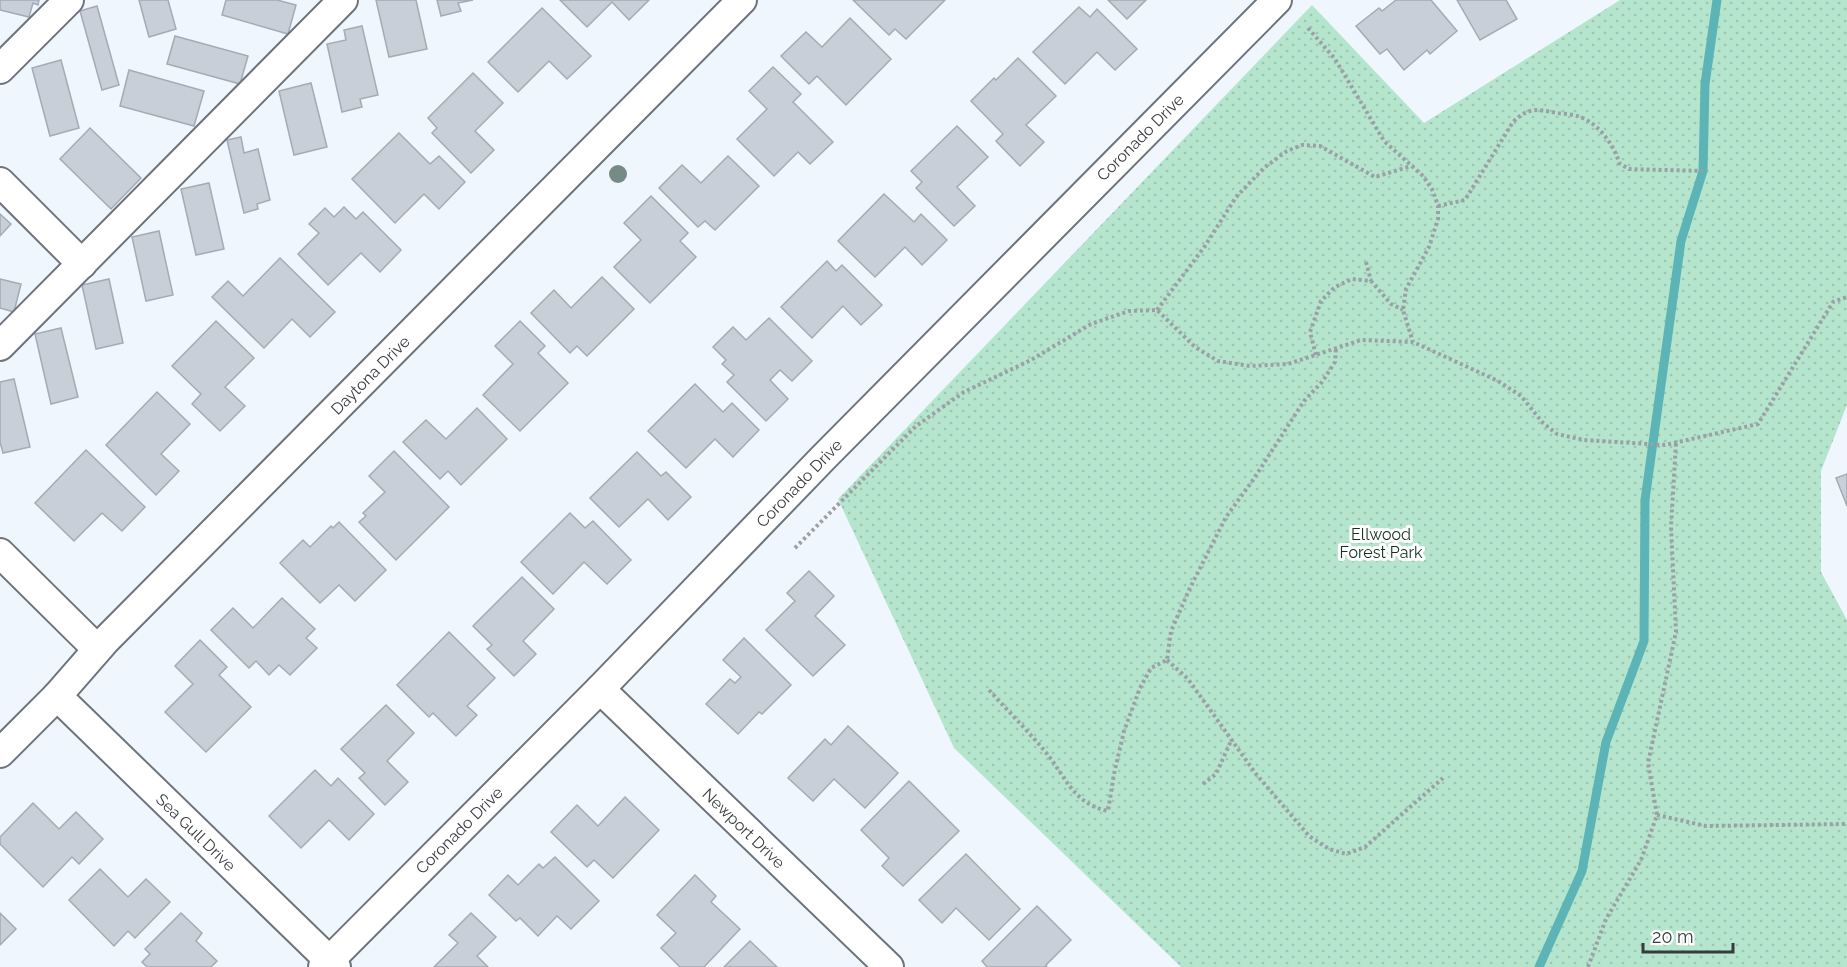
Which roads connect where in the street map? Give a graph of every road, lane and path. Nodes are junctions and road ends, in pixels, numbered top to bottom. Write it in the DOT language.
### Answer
graph roads {
  1 [pos="69,0"];
  2 [pos="343,0"];
  3 [pos="742,0"];
  4 [pos="1276,0"];
  5 [pos="1308,28"];
  6 [pos="0,69"];
  7 [pos="1412,166"];
  8 [pos="1703,171"];
  9 [pos="0,182"];
  10 [pos="1438,207"];
  11 [pos="1366,262"];
  12 [pos="82,264"];
  13 [pos="1371,281"];
  14 [pos="1847,297"];
  15 [pos="1157,310"];
  16 [pos="1403,310"];
  17 [pos="1413,342"];
  18 [pos="0,346"];
  19 [pos="1336,349"];
  20 [pos="1316,355"];
  21 [pos="1676,442"];
  22 [pos="795,548"];
  23 [pos="0,553"];
  24 [pos="97,650"];
  25 [pos="1167,660"];
  26 [pos="600,689"];
  27 [pos="989,690"];
  28 [pos="57,696"];
  29 [pos="1231,740"];
  30 [pos="0,753"];
  31 [pos="1443,778"];
  32 [pos="1203,784"];
  33 [pos="1657,814"];
  34 [pos="1847,824"];
  35 [pos="330,965"];
  36 [pos="890,967"];
  37 [pos="1588,967"];
  1 -- 6 [label="street"];
  2 -- 12 [label="street"];
  3 -- 24 [label="street, Daytona Drive"];
  4 -- 26 [label="street, Coronado Drive"];
  5 -- 7 [label="path"];
  7 -- 10 [label="path"];
  7 -- 15 [label="path"];
  8 -- 10 [label="path"];
  9 -- 12 [label="street"];
  10 -- 16 [label="path"];
  11 -- 13 [label="path"];
  12 -- 18 [label="street"];
  13 -- 16 [label="path"];
  13 -- 20 [label="path"];
  14 -- 21 [label="path"];
  15 -- 20 [label="path"];
  15 -- 22 [label="path"];
  16 -- 17 [label="path"];
  17 -- 19 [label="path"];
  17 -- 21 [label="path"];
  19 -- 20 [label="path"];
  19 -- 25 [label="path"];
  21 -- 33 [label="path"];
  23 -- 24 [label="street"];
  24 -- 28 [label="street, Daytona Drive"];
  25 -- 27 [label="path"];
  25 -- 29 [label="path"];
  26 -- 35 [label="street, Coronado Drive"];
  26 -- 36 [label="street, Newport Drive"];
  28 -- 30 [label="street, Daytona Drive"];
  28 -- 35 [label="street, Sea Gull Drive"];
  29 -- 31 [label="path"];
  29 -- 32 [label="path"];
  33 -- 34 [label="path"];
  33 -- 37 [label="path"];
}
